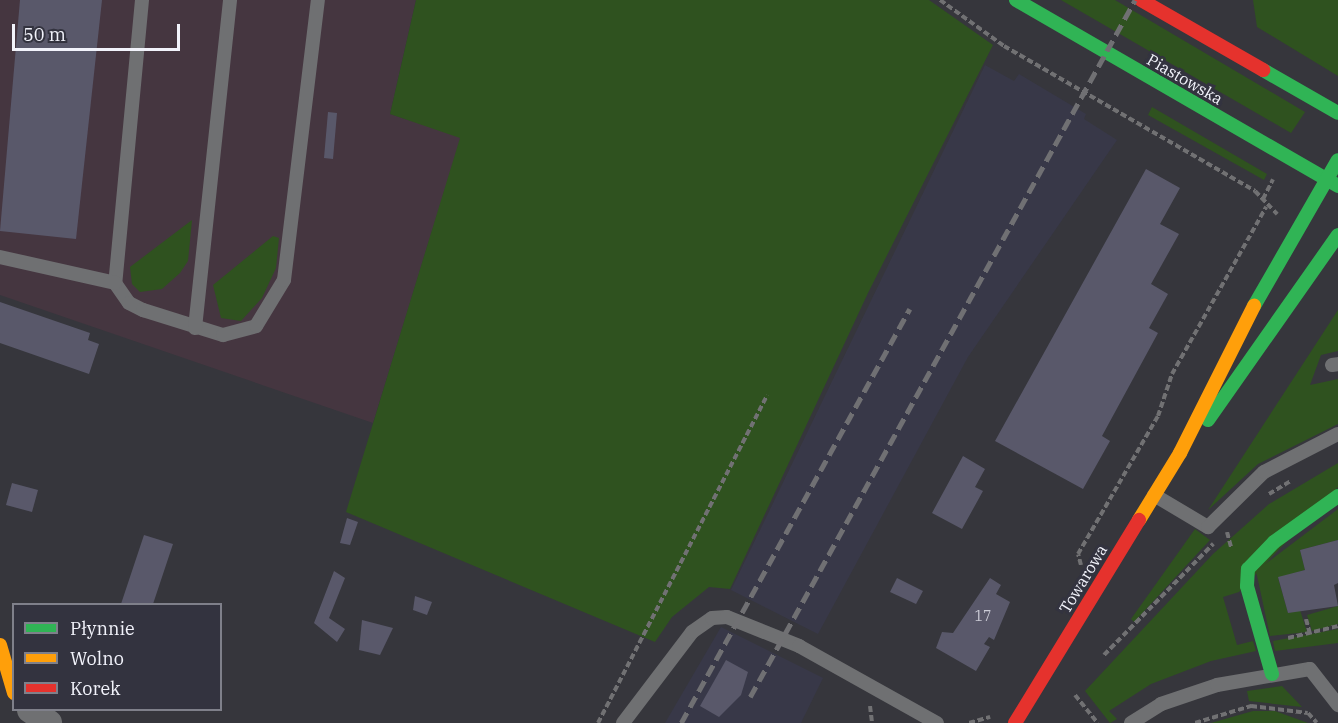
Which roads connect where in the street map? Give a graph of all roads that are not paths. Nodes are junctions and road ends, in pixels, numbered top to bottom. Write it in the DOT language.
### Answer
graph roads {
  1 [pos="142,0"];
  2 [pos="230,0"];
  3 [pos="318,0"];
  4 [pos="1016,0"];
  5 [pos="1141,0"];
  6 [pos="1338,113"];
  7 [pos="1338,160"];
  8 [pos="1332,183"];
  9 [pos="1338,235"];
  10 [pos="0,257"];
  11 [pos="1266,282"];
  12 [pos="116,283"];
  13 [pos="1294,302"];
  14 [pos="195,328"];
  15 [pos="1338,434"];
  16 [pos="1180,453"];
  17 [pos="1154,495"];
  18 [pos="1338,496"];
  19 [pos="0,645"];
  20 [pos="1272,674"];
  21 [pos="12,686"];
  22 [pos="1338,705"];
  23 [pos="32,711"];
  24 [pos="50,723"];
  25 [pos="623,723"];
  26 [pos="937,723"];
  27 [pos="1015,723"];
  28 [pos="1131,723"];
  1 -- 12 [label="lane"];
  2 -- 14 [label="lane"];
  3 -- 14 [label="lane"];
  4 -- 8 [label="main road, Piastowska"];
  5 -- 6 [label="main road"];
  7 -- 8 [label="main road, Towarowa"];
  8 -- 11 [label="main road, Towarowa"];
  9 -- 13 [label="main road, Towarowa"];
  10 -- 12 [label="lane"];
  11 -- 13 [label="main road"];
  11 -- 16 [label="main road, Towarowa"];
  12 -- 14 [label="lane"];
  13 -- 16 [label="main road, Towarowa"];
  15 -- 17 [label="lane"];
  16 -- 17 [label="main road, Towarowa"];
  17 -- 27 [label="main road, Towarowa"];
  18 -- 20 [label="main road"];
  19 -- 21 [label="main road"];
  20 -- 22 [label="lane"];
  20 -- 28 [label="lane"];
  23 -- 24 [label="street"];
  25 -- 26 [label="lane"];
}
